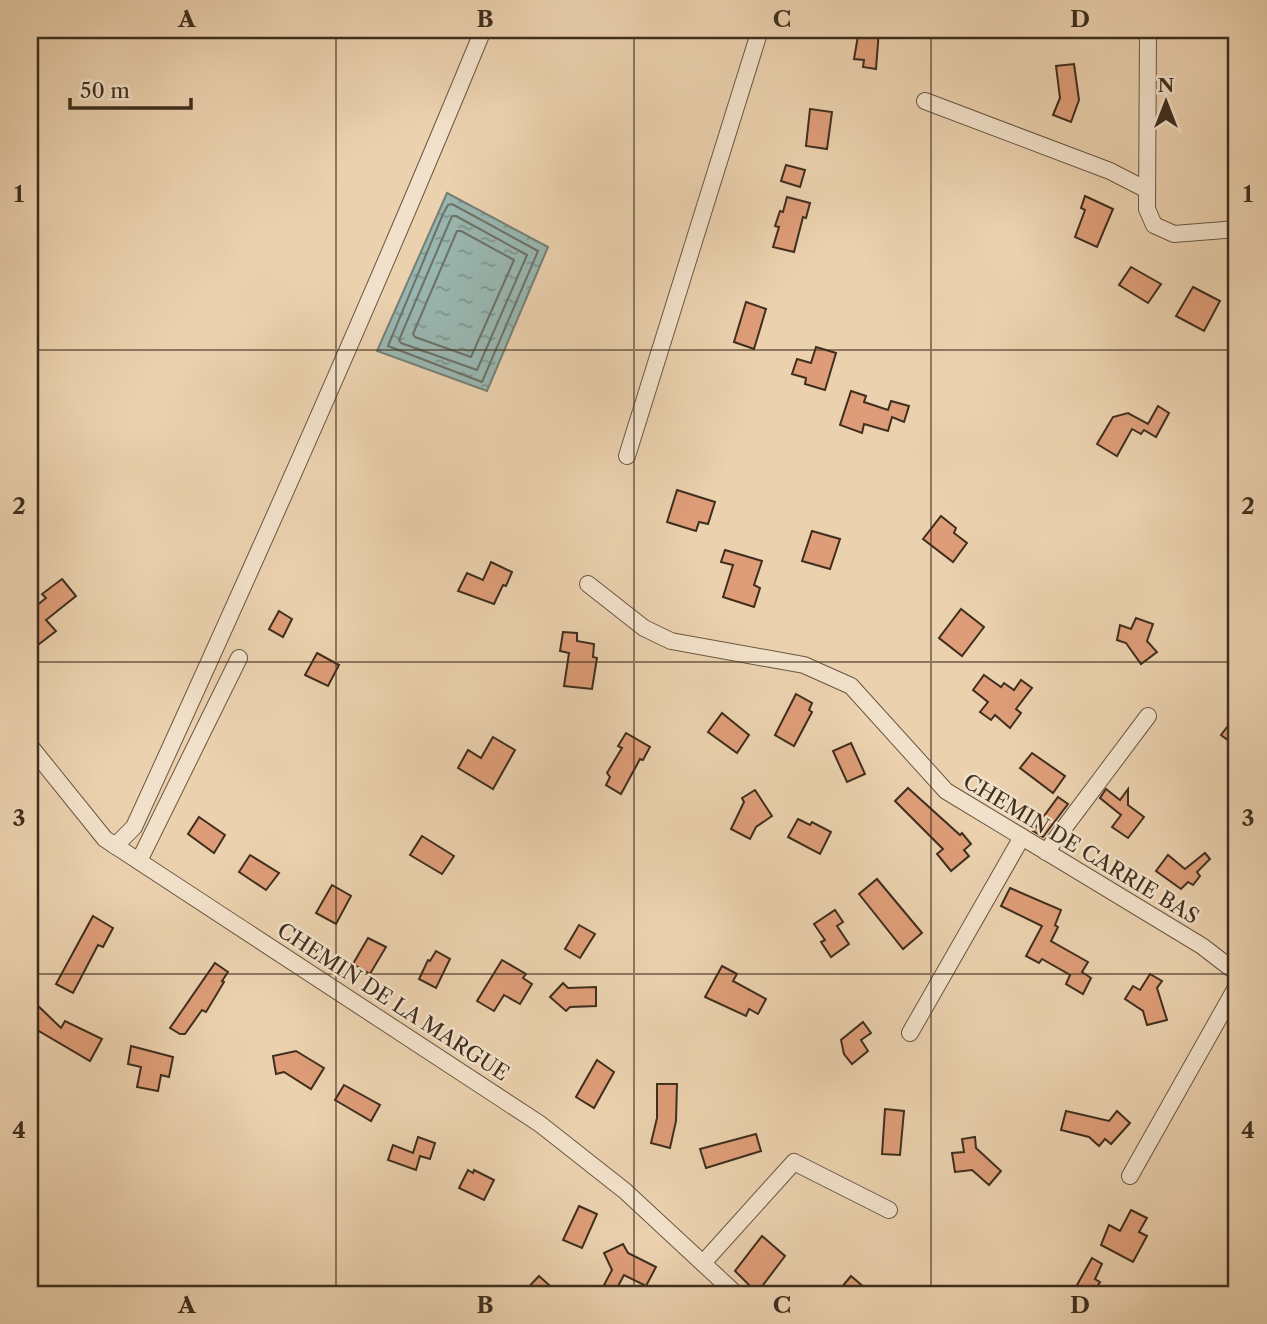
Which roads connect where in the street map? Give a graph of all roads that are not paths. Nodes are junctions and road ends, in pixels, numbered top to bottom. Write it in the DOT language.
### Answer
graph roads {
  1 [pos="483,30"];
  2 [pos="761,30"];
  3 [pos="1148,30"];
  4 [pos="925,101"];
  5 [pos="1147,190"];
  6 [pos="1237,229"];
  7 [pos="626,456"];
  8 [pos="588,584"];
  9 [pos="239,658"];
  10 [pos="1148,716"];
  11 [pos="30,746"];
  12 [pos="1022,838"];
  13 [pos="115,846"];
  14 [pos="1046,852"];
  15 [pos="139,861"];
  16 [pos="1237,973"];
  17 [pos="1237,986"];
  18 [pos="910,1033"];
  19 [pos="1130,1176"];
  20 [pos="889,1210"];
  21 [pos="703,1263"];
  22 [pos="736,1294"];
  1 -- 13 [label="street"];
  2 -- 7 [label="street"];
  3 -- 5 [label="street"];
  4 -- 5 [label="street"];
  5 -- 6 [label="street"];
  8 -- 12 [label="street, CHEMIN DE CARRIE BAS"];
  9 -- 15 [label="street"];
  10 -- 14 [label="street"];
  11 -- 13 [label="street, CHEMIN DE LA MARGUE"];
  12 -- 14 [label="street, CHEMIN DE CARRIE BAS"];
  12 -- 18 [label="street"];
  13 -- 15 [label="street, CHEMIN DE LA MARGUE"];
  14 -- 16 [label="street, CHEMIN DE CARRIE BAS"];
  15 -- 21 [label="street, CHEMIN DE LA MARGUE"];
  17 -- 19 [label="street"];
  20 -- 21 [label="street"];
  21 -- 22 [label="street, CHEMIN DE LA MARGUE"];
}
